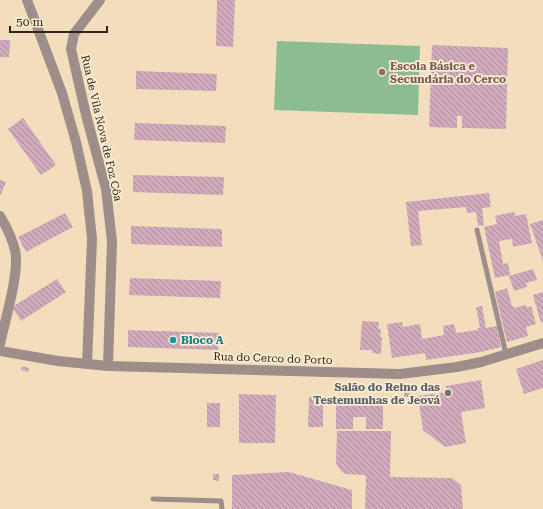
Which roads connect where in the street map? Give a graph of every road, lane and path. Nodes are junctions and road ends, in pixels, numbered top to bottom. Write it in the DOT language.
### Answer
graph roads {
  1 [pos="27,0"];
  2 [pos="100,0"];
  3 [pos="0,216"];
  4 [pos="477,230"];
  5 [pos="543,343"];
  6 [pos="0,344"];
  7 [pos="0,351"];
  8 [pos="506,354"];
  9 [pos="88,364"];
  10 [pos="108,366"];
  11 [pos="153,499"];
  12 [pos="222,509"];
  1 -- 9 [label="street"];
  2 -- 10 [label="street, Rua de Vila Nova de Foz Côa"];
  3 -- 6 [label="street"];
  4 -- 8 [label="lane"];
  5 -- 8 [label="street, Rua do Cerco do Porto"];
  7 -- 9 [label="street, Rua do Cerco do Porto"];
  8 -- 10 [label="street, Rua do Cerco do Porto"];
  9 -- 10 [label="street, Rua do Cerco do Porto"];
  11 -- 12 [label="lane"];
}
